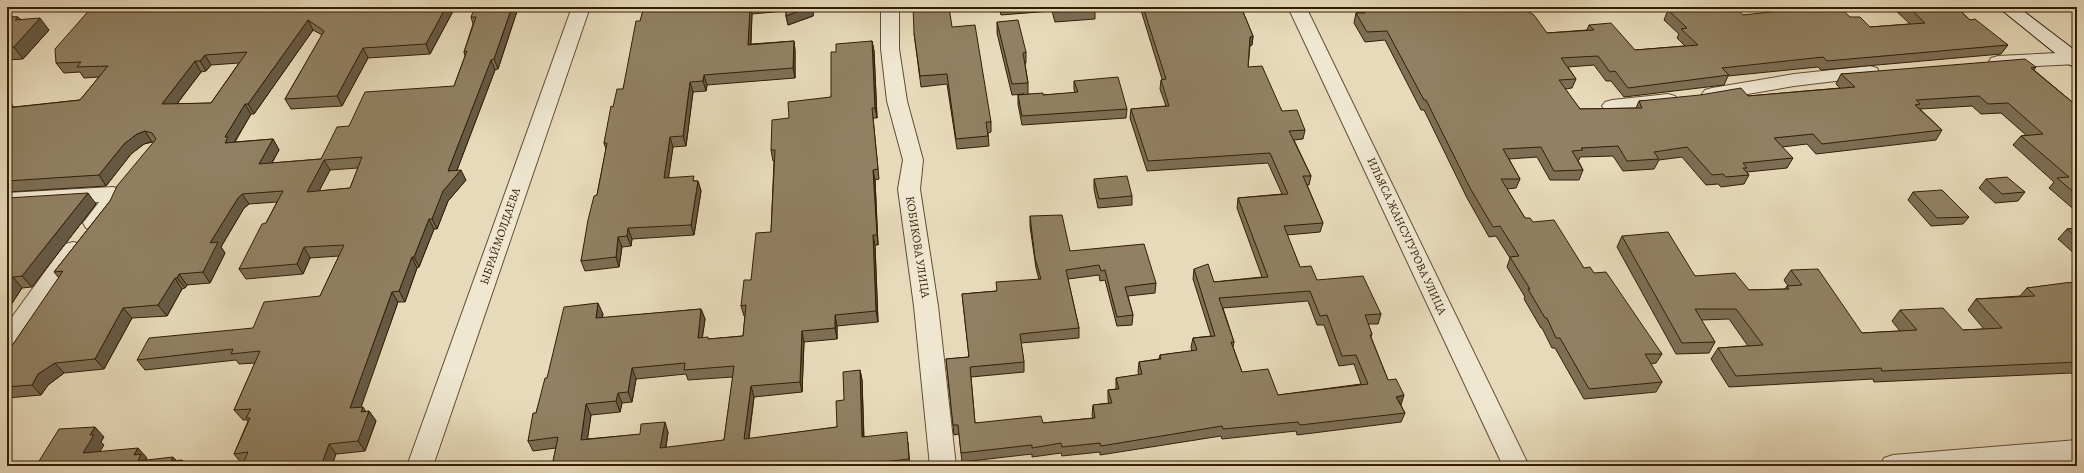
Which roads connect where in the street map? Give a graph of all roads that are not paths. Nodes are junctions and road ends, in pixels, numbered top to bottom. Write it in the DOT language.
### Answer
graph roads {
  1 [pos="581,7"];
  2 [pos="890,7"];
  3 [pos="1298,7"];
  4 [pos="2007,7"];
  5 [pos="2076,59"];
  6 [pos="1983,63"];
  7 [pos="1886,71"];
  8 [pos="1612,106"];
  9 [pos="126,177"];
  10 [pos="113,194"];
  11 [pos="7,200"];
  12 [pos="7,343"];
  13 [pos="2077,451"];
  14 [pos="420,466"];
  15 [pos="942,466"];
  16 [pos="1516,466"];
  17 [pos="1893,466"];
  1 -- 14 [label="street, ЫБРАЙМОЛДАЕВА"];
  2 -- 15 [label="street, КОБИКОВА УЛИЦА"];
  3 -- 16 [label="street, ИЛЬЯСА ЖАНСУГУРОВА УЛИЦА"];
  4 -- 5 [label="street"];
  5 -- 6 [label="street"];
  7 -- 8 [label="street"];
  9 -- 10 [label="street"];
  10 -- 11 [label="street"];
  10 -- 12 [label="street"];
  13 -- 17 [label="street"];
}
